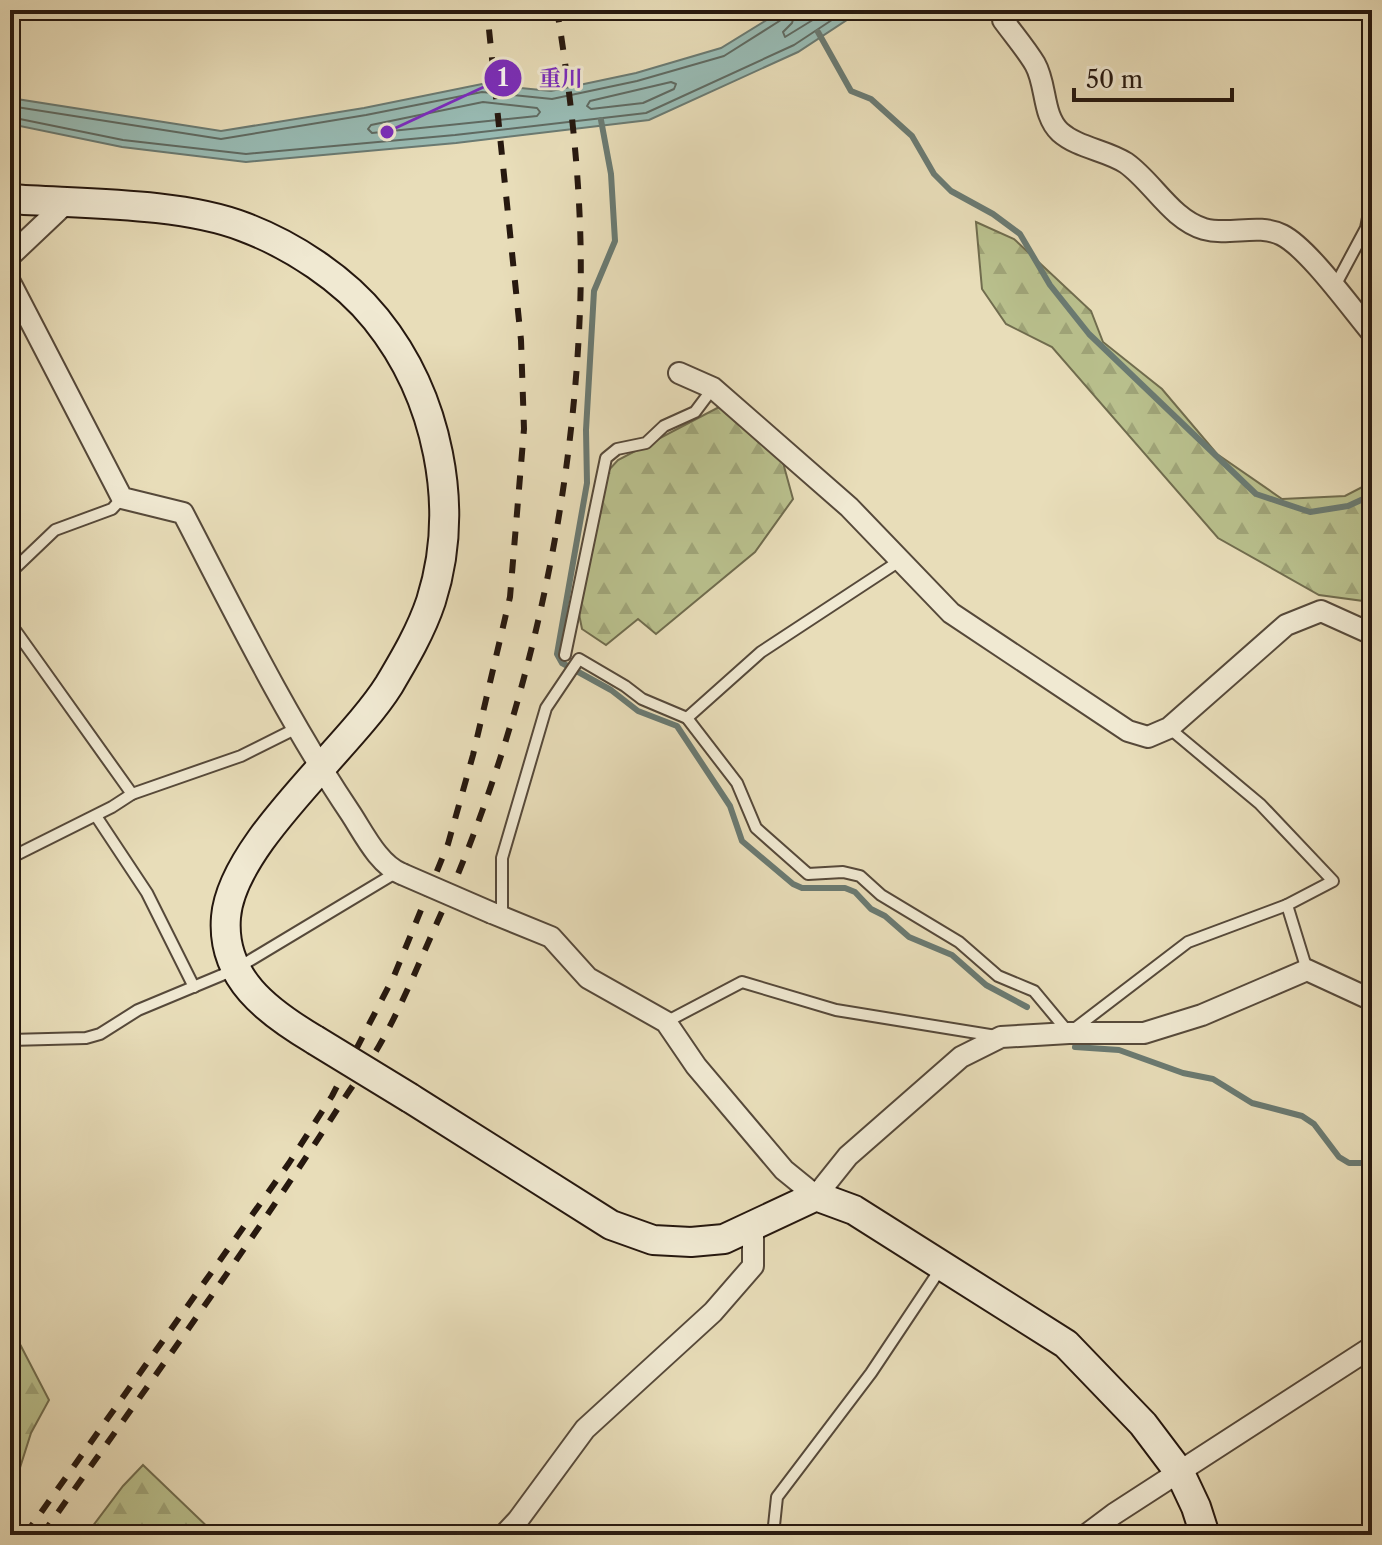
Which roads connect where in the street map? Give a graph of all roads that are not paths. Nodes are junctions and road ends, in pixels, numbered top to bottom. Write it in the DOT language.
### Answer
graph roads {
  1 [pos="1003,20"];
  2 [pos="1372,197"];
  3 [pos="10,199"];
  4 [pos="66,203"];
  5 [pos="10,256"];
  6 [pos="10,282"];
  7 [pos="1334,288"];
  8 [pos="1372,333"];
  9 [pos="679,373"];
  10 [pos="713,388"];
  11 [pos="122,498"];
  12 [pos="901,560"];
  13 [pos="10,573"];
  14 [pos="10,623"];
  15 [pos="1372,634"];
  16 [pos="565,655"];
  17 [pos="687,718"];
  18 [pos="297,728"];
  19 [pos="1169,728"];
  20 [pos="320,768"];
  21 [pos="132,794"];
  22 [pos="96,816"];
  23 [pos="10,858"];
  24 [pos="400,873"];
  25 [pos="1287,905"];
  26 [pos="497,915"];
  27 [pos="234,970"];
  28 [pos="1307,970"];
  29 [pos="194,987"];
  30 [pos="1372,1000"];
  31 [pos="666,1022"];
  32 [pos="1069,1033"];
  33 [pos="1001,1037"];
  34 [pos="10,1040"];
  35 [pos="816,1196"];
  36 [pos="753,1223"];
  37 [pos="942,1267"];
  38 [pos="1372,1347"];
  39 [pos="1180,1473"];
  40 [pos="504,1535"];
  41 [pos="773,1535"];
  42 [pos="1086,1535"];
  43 [pos="1205,1535"];
  1 -- 7 [label="street"];
  2 -- 7 [label="lane"];
  3 -- 4 [label="street"];
  4 -- 5 [label="street"];
  4 -- 20 [label="street"];
  6 -- 11 [label="street"];
  7 -- 8 [label="street"];
  9 -- 10 [label="street"];
  10 -- 12 [label="street"];
  10 -- 16 [label="lane"];
  11 -- 13 [label="lane"];
  11 -- 18 [label="street"];
  12 -- 17 [label="lane"];
  12 -- 19 [label="street"];
  14 -- 21 [label="lane"];
  15 -- 19 [label="street"];
  17 -- 26 [label="lane"];
  17 -- 32 [label="lane"];
  18 -- 20 [label="street"];
  18 -- 21 [label="lane"];
  19 -- 25 [label="lane"];
  20 -- 24 [label="street"];
  20 -- 27 [label="street"];
  21 -- 22 [label="lane"];
  22 -- 23 [label="lane"];
  22 -- 29 [label="lane"];
  24 -- 26 [label="street, bridge"];
  24 -- 27 [label="lane"];
  25 -- 28 [label="lane"];
  25 -- 32 [label="lane"];
  26 -- 31 [label="street"];
  27 -- 29 [label="lane"];
  27 -- 36 [label="street, bridge"];
  28 -- 30 [label="street"];
  28 -- 32 [label="street"];
  29 -- 34 [label="lane"];
  31 -- 33 [label="lane"];
  31 -- 35 [label="street"];
  32 -- 33 [label="street"];
  33 -- 35 [label="street"];
  35 -- 36 [label="street"];
  35 -- 37 [label="street"];
  36 -- 40 [label="street"];
  37 -- 39 [label="street"];
  37 -- 41 [label="lane"];
  38 -- 39 [label="street"];
  39 -- 42 [label="street"];
  39 -- 43 [label="street"];
}
